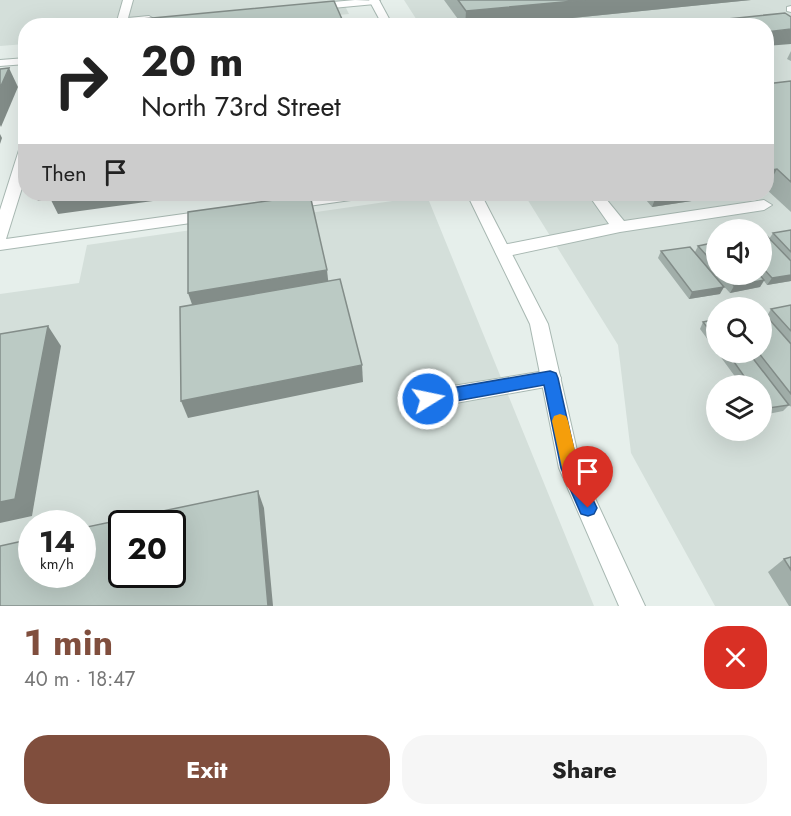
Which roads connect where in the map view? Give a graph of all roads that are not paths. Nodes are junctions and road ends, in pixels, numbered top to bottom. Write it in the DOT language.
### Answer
graph roads {
  1 [pos="128,0"];
  2 [pos="375,1"];
  3 [pos="296,9"];
  4 [pos="123,18"];
  5 [pos="384,18"];
  6 [pos="18,62"];
  7 [pos="0,63"];
  8 [pos="18,176"];
  9 [pos="310,201"];
  10 [pos="478,201"];
  11 [pos="600,201"];
  12 [pos="764,205"];
  13 [pos="276,206"];
  14 [pos="229,212"];
  15 [pos="620,227"];
  16 [pos="0,235"];
  17 [pos="0,245"];
  18 [pos="503,251"];
  19 [pos="550,378"];
  20 [pos="428,399"];
  21 [pos="632,606"];
  1 -- 4 [label="street"];
  2 -- 3 [label="street"];
  2 -- 5 [label="street"];
  6 -- 7 [label="street"];
  8 -- 16 [label="street"];
  9 -- 13 [label="street"];
  10 -- 18 [label="street"];
  11 -- 15 [label="street"];
  12 -- 15 [label="street"];
  14 -- 17 [label="street"];
  15 -- 18 [label="street"];
  18 -- 19 [label="street"];
  19 -- 20 [label="street"];
  19 -- 21 [label="street"];
}
